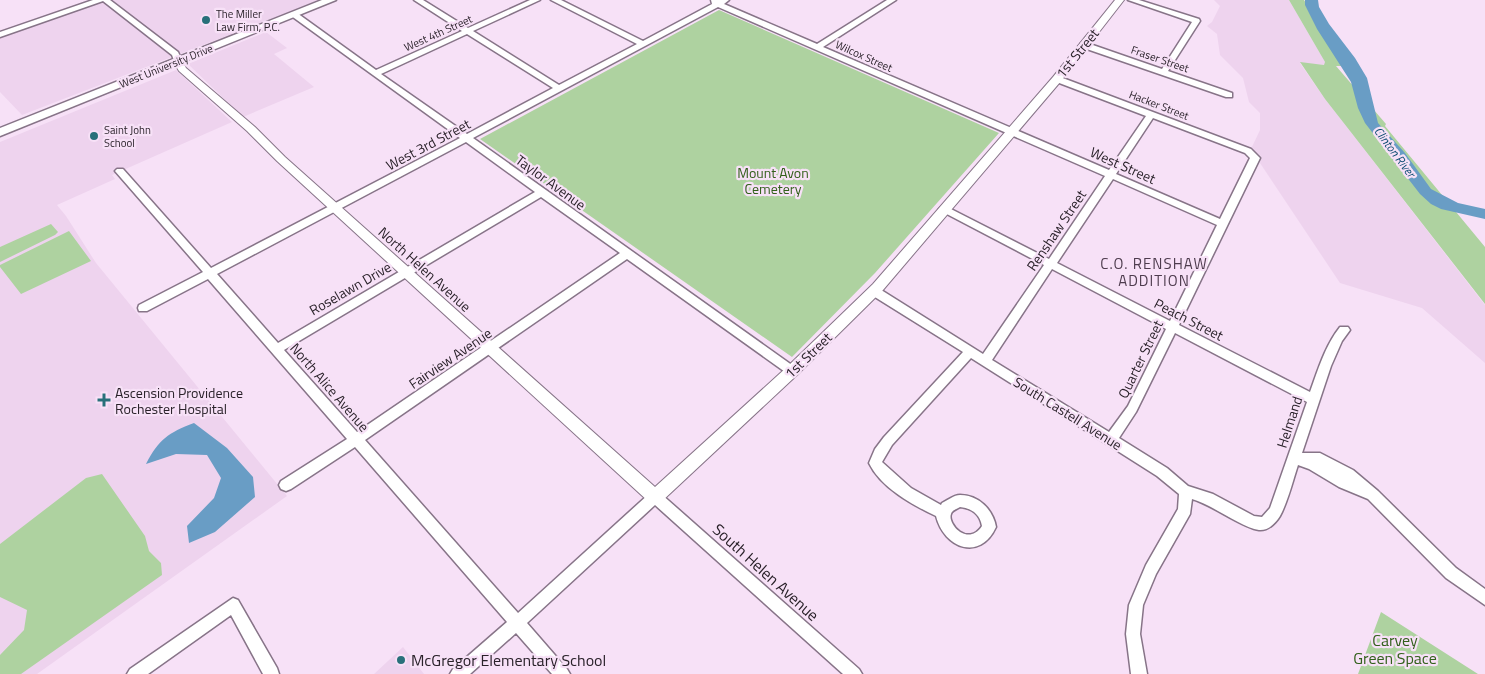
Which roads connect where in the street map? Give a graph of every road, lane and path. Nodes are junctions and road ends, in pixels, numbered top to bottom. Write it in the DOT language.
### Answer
graph roads {
  1 [pos="100,0"];
  2 [pos="106,0"];
  3 [pos="331,0"];
  4 [pos="418,0"];
  5 [pos="536,0"];
  6 [pos="555,0"];
  7 [pos="708,0"];
  8 [pos="892,0"];
  9 [pos="1120,0"];
  10 [pos="1132,0"];
  11 [pos="721,2"];
  12 [pos="294,15"];
  13 [pos="467,31"];
  14 [pos="0,35"];
  15 [pos="644,44"];
  16 [pos="1084,45"];
  17 [pos="817,48"];
  18 [pos="178,61"];
  19 [pos="1164,72"];
  20 [pos="376,73"];
  21 [pos="1056,79"];
  22 [pos="560,89"];
  23 [pos="1229,95"];
  24 [pos="1151,115"];
  25 [pos="0,132"];
  26 [pos="1011,132"];
  27 [pos="468,139"];
  28 [pos="1253,154"];
  29 [pos="120,171"];
  30 [pos="1111,175"];
  31 [pos="542,192"];
  32 [pos="336,208"];
  33 [pos="944,209"];
  34 [pos="1224,224"];
  35 [pos="628,253"];
  36 [pos="1052,264"];
  37 [pos="407,272"];
  38 [pos="210,274"];
  39 [pos="874,291"];
  40 [pos="143,308"];
  41 [pos="1172,327"];
  42 [pos="1344,330"];
  43 [pos="276,349"];
  44 [pos="491,349"];
  45 [pos="970,352"];
  46 [pos="985,361"];
  47 [pos="792,371"];
  48 [pos="1314,400"];
  49 [pos="356,440"];
  50 [pos="1111,440"];
  51 [pos="1295,458"];
  52 [pos="286,484"];
  53 [pos="1184,491"];
  54 [pos="655,497"];
  55 [pos="944,513"];
  56 [pos="1266,523"];
  57 [pos="1485,598"];
  58 [pos="517,623"];
  59 [pos="135,674"];
  60 [pos="271,674"];
  61 [pos="458,674"];
  62 [pos="562,674"];
  63 [pos="854,674"];
  64 [pos="1139,674"];
  1 -- 14 [label="street"];
  2 -- 18 [label="street"];
  3 -- 12 [label="main road, West University Drive"];
  4 -- 13 [label="street"];
  5 -- 13 [label="street, West 4th Street"];
  6 -- 15 [label="street"];
  7 -- 11 [label="street, Wilcox Street"];
  8 -- 17 [label="street"];
  9 -- 16 [label="street, 1st Street"];
  10 -- 19 [label="street"];
  11 -- 15 [label="street, West 3rd Street"];
  11 -- 17 [label="street, Wilcox Street"];
  12 -- 18 [label="main road, West University Drive"];
  12 -- 20 [label="street, Taylor Avenue"];
  13 -- 20 [label="street, West 4th Street"];
  13 -- 22 [label="street"];
  15 -- 22 [label="street, West 3rd Street"];
  16 -- 19 [label="street, Fraser Street"];
  16 -- 21 [label="street, 1st Street"];
  17 -- 26 [label="street, Wilcox Street"];
  18 -- 25 [label="main road, West University Drive"];
  18 -- 32 [label="street, North Helen Avenue"];
  19 -- 23 [label="street, Fraser Street"];
  20 -- 27 [label="street, Taylor Avenue"];
  21 -- 24 [label="street, Hacker Street"];
  21 -- 26 [label="street, 1st Street"];
  22 -- 27 [label="street, West 3rd Street"];
  24 -- 28 [label="street, Hacker Street"];
  24 -- 30 [label="street, Renshaw Street"];
  26 -- 30 [label="street, West Street"];
  26 -- 33 [label="street, 1st Street"];
  27 -- 31 [label="street, Taylor Avenue"];
  27 -- 32 [label="street, West 3rd Street"];
  28 -- 34 [label="street, Quarter Street"];
  29 -- 38 [label="street, North Alice Avenue"];
  30 -- 34 [label="street, West Street"];
  30 -- 36 [label="street, Renshaw Street"];
  31 -- 35 [label="street, Taylor Avenue"];
  31 -- 37 [label="street, Roselawn Drive"];
  32 -- 37 [label="street, North Helen Avenue"];
  32 -- 38 [label="street, West 3rd Street"];
  33 -- 36 [label="street, Peach Street"];
  33 -- 39 [label="street, 1st Street"];
  34 -- 41 [label="street, Quarter Street"];
  35 -- 44 [label="street, Fairview Avenue"];
  35 -- 47 [label="street, Taylor Avenue"];
  36 -- 41 [label="street, Peach Street"];
  36 -- 46 [label="street, Renshaw Street"];
  37 -- 43 [label="street, Roselawn Drive"];
  37 -- 44 [label="street, North Helen Avenue"];
  38 -- 40 [label="street, West 3rd Street"];
  38 -- 43 [label="street, North Alice Avenue"];
  39 -- 45 [label="street, South Castell Avenue"];
  39 -- 47 [label="street, 1st Street"];
  41 -- 48 [label="street, Peach Street"];
  41 -- 50 [label="street, Quarter Street"];
  42 -- 48 [label="street, Helmand"];
  43 -- 49 [label="street, North Alice Avenue"];
  44 -- 49 [label="street, Fairview Avenue"];
  44 -- 54 [label="street, North Helen Avenue"];
  45 -- 46 [label="street, South Castell Avenue"];
  45 -- 55 [label="street"];
  46 -- 50 [label="street, South Castell Avenue"];
  47 -- 54 [label="street, 1st Street"];
  48 -- 51 [label="street, Helmand"];
  49 -- 52 [label="street, Fairview Avenue"];
  49 -- 58 [label="street, North Alice Avenue"];
  50 -- 53 [label="street, South Castell Avenue"];
  51 -- 56 [label="street, Helmand"];
  51 -- 57 [label="street"];
  53 -- 56 [label="street, South Castell Avenue"];
  53 -- 64 [label="street"];
  54 -- 58 [label="street, 1st Street"];
  54 -- 63 [label="street, South Helen Avenue"];
  58 -- 61 [label="street, 1st Street"];
  58 -- 62 [label="street, North Alice Avenue"];
  59 -- 60 [label="street"];
}
